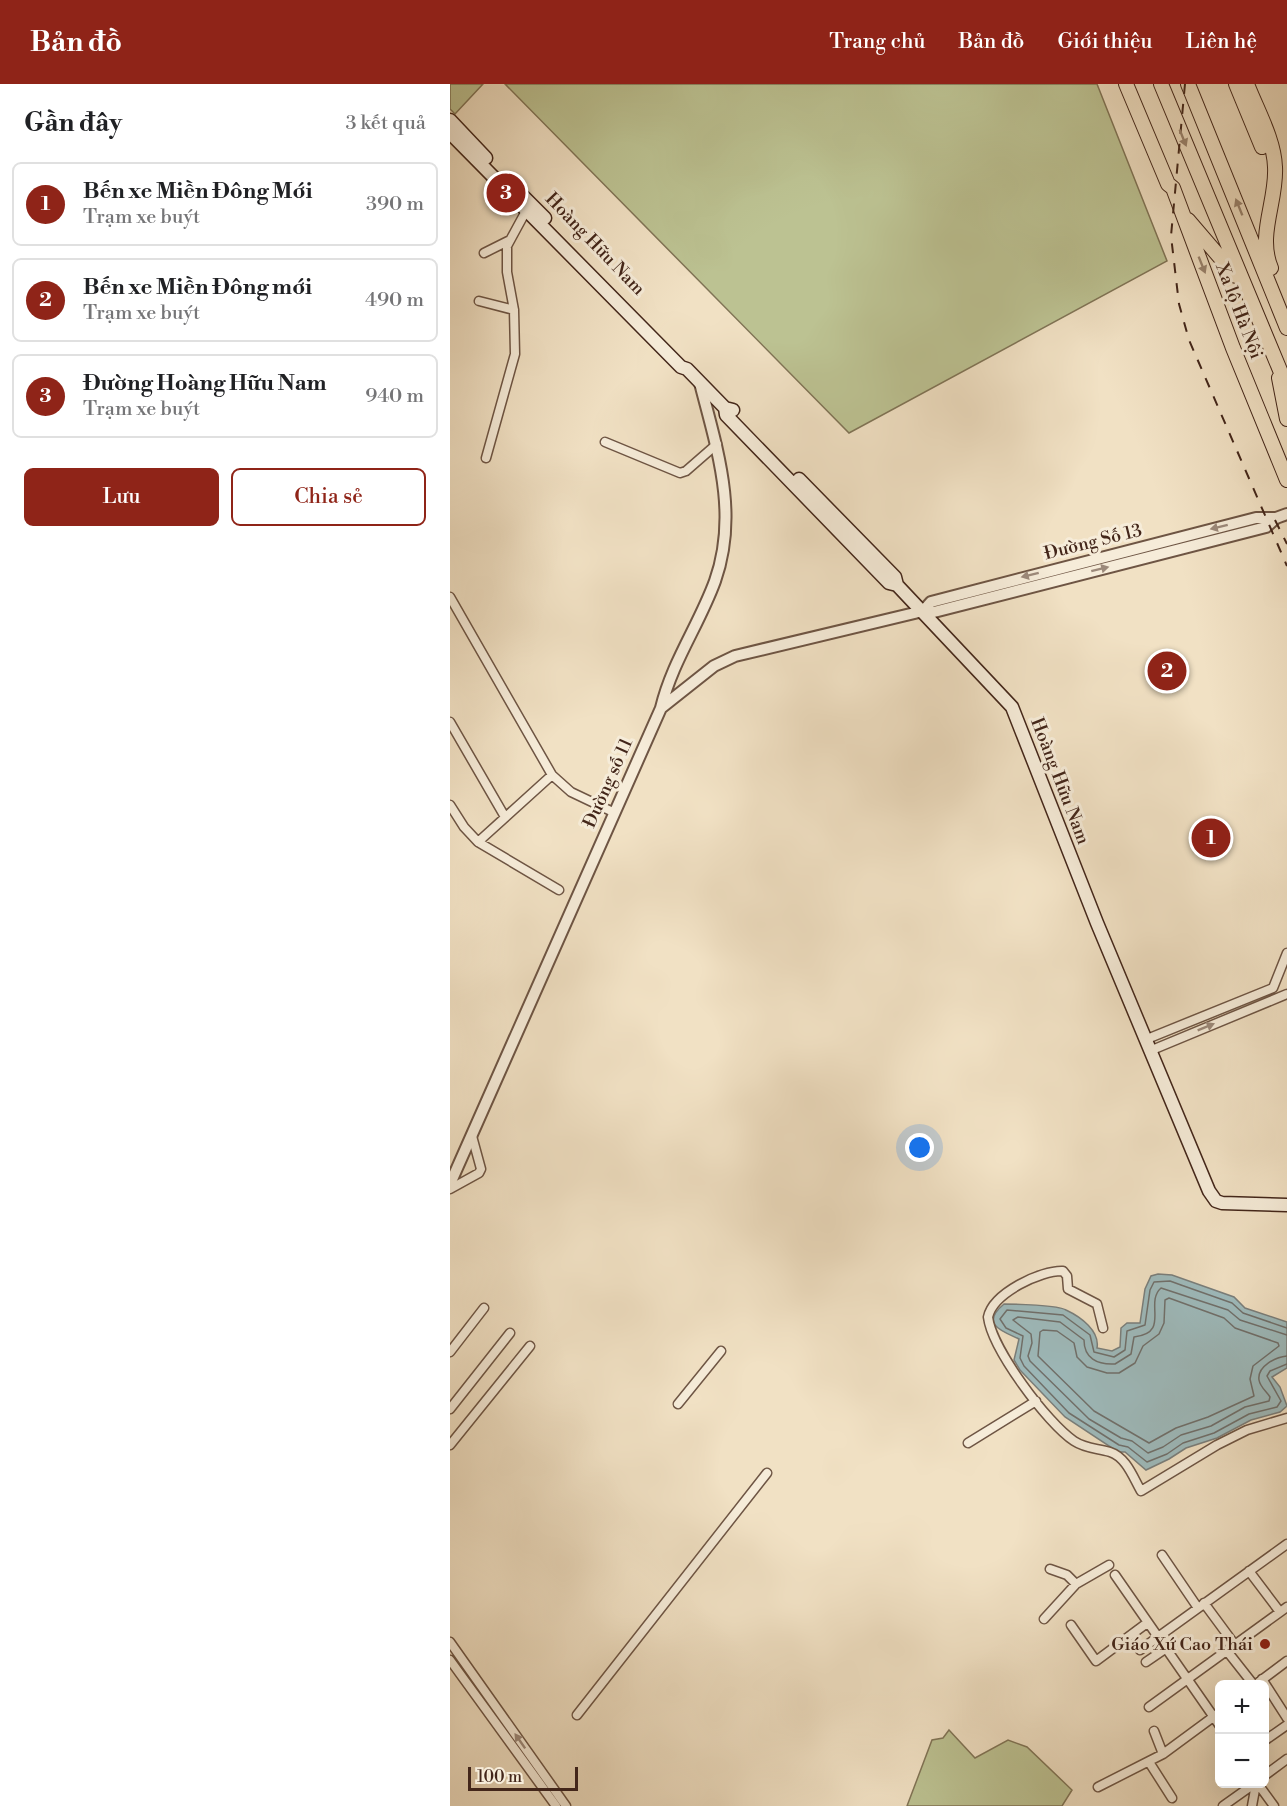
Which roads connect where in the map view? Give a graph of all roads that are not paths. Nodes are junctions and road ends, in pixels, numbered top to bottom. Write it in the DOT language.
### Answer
graph roads {
  1 [pos="1126,84"];
  2 [pos="1135,84"];
  3 [pos="1161,84"];
  4 [pos="1188,84"];
  5 [pos="1236,84"];
  6 [pos="1246,84"];
  7 [pos="450,120"];
  8 [pos="450,133"];
  9 [pos="1272,179"];
  10 [pos="1173,188"];
  11 [pos="529,208"];
  12 [pos="1182,213"];
  13 [pos="508,241"];
  14 [pos="484,253"];
  15 [pos="1261,261"];
  16 [pos="1246,289"];
  17 [pos="479,302"];
  18 [pos="1287,306"];
  19 [pos="514,310"];
  20 [pos="1223,316"];
  21 [pos="1287,328"];
  22 [pos="1276,358"];
  23 [pos="700,383"];
  24 [pos="1287,387"];
  25 [pos="725,408"];
  26 [pos="710,419"];
  27 [pos="1287,419"];
  28 [pos="605,442"];
  29 [pos="717,444"];
  30 [pos="486,458"];
  31 [pos="1287,460"];
  32 [pos="1287,480"];
  33 [pos="1287,514"];
  34 [pos="1276,518"];
  35 [pos="1161,542"];
  36 [pos="1164,553"];
  37 [pos="450,597"];
  38 [pos="923,611"];
  39 [pos="660,708"];
  40 [pos="450,722"];
  41 [pos="552,775"];
  42 [pos="450,805"];
  43 [pos="613,812"];
  44 [pos="505,817"];
  45 [pos="478,842"];
  46 [pos="559,890"];
  47 [pos="1287,953"];
  48 [pos="1287,994"];
  49 [pos="1138,1022"];
  50 [pos="1149,1044"];
  51 [pos="472,1136"];
  52 [pos="450,1184"];
  53 [pos="450,1189"];
  54 [pos="1287,1205"];
  55 [pos="1287,1211"];
  56 [pos="484,1308"];
  57 [pos="1103,1328"];
  58 [pos="510,1333"];
  59 [pos="530,1346"];
  60 [pos="721,1351"];
  61 [pos="450,1352"];
  62 [pos="1036,1401"];
  63 [pos="678,1404"];
  64 [pos="450,1409"];
  65 [pos="1287,1418"];
  66 [pos="968,1443"];
  67 [pos="450,1447"];
  68 [pos="767,1473"];
  69 [pos="1287,1544"];
  70 [pos="1162,1555"];
  71 [pos="1109,1565"];
  72 [pos="1050,1569"];
  73 [pos="1249,1571"];
  74 [pos="1115,1575"];
  75 [pos="1076,1584"];
  76 [pos="1201,1605"];
  77 [pos="1284,1610"];
  78 [pos="1044,1619"];
  79 [pos="1147,1623"];
  80 [pos="1071,1625"];
  81 [pos="1157,1637"];
  82 [pos="450,1642"];
  83 [pos="1235,1645"];
  84 [pos="1165,1649"];
  85 [pos="1140,1650"];
  86 [pos="1227,1651"];
  87 [pos="450,1660"];
  88 [pos="1287,1661"];
  89 [pos="1146,1662"];
  90 [pos="1188,1680"];
  91 [pos="1254,1680"];
  92 [pos="1261,1680"];
  93 [pos="1269,1697"];
  94 [pos="1149,1707"];
  95 [pos="1215,1714"];
  96 [pos="576,1715"];
  97 [pos="1215,1716"];
  98 [pos="1287,1718"];
  99 [pos="1287,1725"];
  100 [pos="1154,1731"];
  101 [pos="1269,1738"];
  102 [pos="1163,1754"];
  103 [pos="1287,1759"];
  104 [pos="1149,1762"];
  105 [pos="1269,1772"];
  106 [pos="1098,1787"];
  107 [pos="1250,1788"];
  108 [pos="1255,1788"];
  109 [pos="1259,1788"];
  110 [pos="1172,1798"];
  111 [pos="556,1806"];
  112 [pos="566,1806"];
  113 [pos="1223,1806"];
  114 [pos="1252,1806"];
  115 [pos="1274,1806"];
  1 -- 10 [label="highway, Xa lộ Hà Nội"];
  2 -- 10 [label="highway, Xa lộ Hà Nội"];
  3 -- 16 [label="highway, Xa lộ Hà Nội, one-way"];
  15 -- 4 [label="highway, Xa lộ Hà Nội, one-way"];
  5 -- 9 [label="highway, Xa lộ Hà Nội"];
  6 -- 9 [label="highway, Xa lộ Hà Nội"];
  7 -- 11 [label="main road, Hoàng Hữu Nam"];
  8 -- 11 [label="main road, Hoàng Hữu Nam"];
  9 -- 15 [label="highway, Xa lộ Hà Nội"];
  9 -- 18 [label="highway, Xa lộ Hà Nội"];
  10 -- 12 [label="highway, Xa lộ Hà Nội"];
  11 -- 13 [label="street"];
  11 -- 23 [label="main road, Hoàng Hữu Nam"];
  12 -- 16 [label="highway"];
  12 -- 20 [label="highway, Xa lộ Hà Nội, one-way"];
  13 -- 14 [label="street"];
  13 -- 19 [label="street"];
  15 -- 21 [label="highway, Xa lộ Hà Nội"];
  16 -- 22 [label="highway, Xa lộ Hà Nội"];
  17 -- 19 [label="street"];
  19 -- 30 [label="street"];
  20 -- 31 [label="highway"];
  20 -- 32 [label="highway, Xa lộ Hà Nội"];
  22 -- 24 [label="highway, Xa lộ Hà Nội"];
  22 -- 27 [label="highway, Xa lộ Hà Nội"];
  23 -- 25 [label="main road, Hoàng Hữu Nam"];
  23 -- 26 [label="street, Đường số 11"];
  25 -- 26 [label="street"];
  25 -- 38 [label="main road, Hoàng Hữu Nam"];
  26 -- 29 [label="street, Đường số 11"];
  28 -- 29 [label="street"];
  29 -- 39 [label="street, Đường số 11"];
  33 -- 34 [label="street, Đường Số 13"];
  34 -- 35 [label="street, Đường Số 13, one-way"];
  34 -- 36 [label="street, Đường Số 13"];
  35 -- 36 [label="street"];
  35 -- 38 [label="street, Đường Số 13, one-way"];
  38 -- 36 [label="street, Đường Số 13, one-way"];
  37 -- 41 [label="street"];
  38 -- 39 [label="street, Đường Số 13"];
  38 -- 49 [label="main road, Hoàng Hữu Nam"];
  39 -- 43 [label="street, Đường số 11"];
  40 -- 44 [label="street"];
  41 -- 43 [label="street"];
  41 -- 44 [label="street"];
  42 -- 45 [label="street"];
  43 -- 51 [label="street, Đường số 11"];
  44 -- 45 [label="street"];
  45 -- 46 [label="street"];
  47 -- 50 [label="street"];
  50 -- 48 [label="street, one-way"];
  49 -- 50 [label="main road, Hoàng Hữu Nam"];
  49 -- 55 [label="main road, Hoàng Hữu Nam"];
  50 -- 54 [label="main road, Hoàng Hữu Nam"];
  51 -- 52 [label="street, Đường số 11"];
  51 -- 53 [label="street"];
  56 -- 61 [label="street"];
  57 -- 62 [label="street"];
  58 -- 64 [label="street"];
  59 -- 67 [label="street"];
  60 -- 63 [label="street"];
  62 -- 65 [label="street"];
  62 -- 66 [label="street"];
  68 -- 96 [label="street"];
  69 -- 73 [label="street"];
  70 -- 76 [label="street"];
  71 -- 75 [label="street"];
  72 -- 75 [label="street"];
  73 -- 76 [label="street"];
  73 -- 77 [label="street"];
  74 -- 79 [label="street"];
  75 -- 78 [label="street"];
  76 -- 81 [label="street"];
  76 -- 83 [label="street"];
  77 -- 83 [label="street"];
  79 -- 80 [label="street"];
  79 -- 81 [label="street"];
  81 -- 84 [label="street"];
  81 -- 85 [label="street"];
  112 -- 82 [label="street, one-way"];
  83 -- 86 [label="street"];
  84 -- 89 [label="street"];
  84 -- 90 [label="street"];
  86 -- 90 [label="street"];
  86 -- 91 [label="street"];
  87 -- 111 [label="street"];
  88 -- 92 [label="street"];
  90 -- 94 [label="street"];
  90 -- 95 [label="street"];
  93 -- 98 [label="street"];
  97 -- 102 [label="street"];
  99 -- 101 [label="street"];
  100 -- 102 [label="street"];
  102 -- 104 [label="street"];
  103 -- 105 [label="street"];
  104 -- 106 [label="street"];
  104 -- 110 [label="street"];
  107 -- 113 [label="street"];
  108 -- 114 [label="street"];
  109 -- 115 [label="street"];
}
